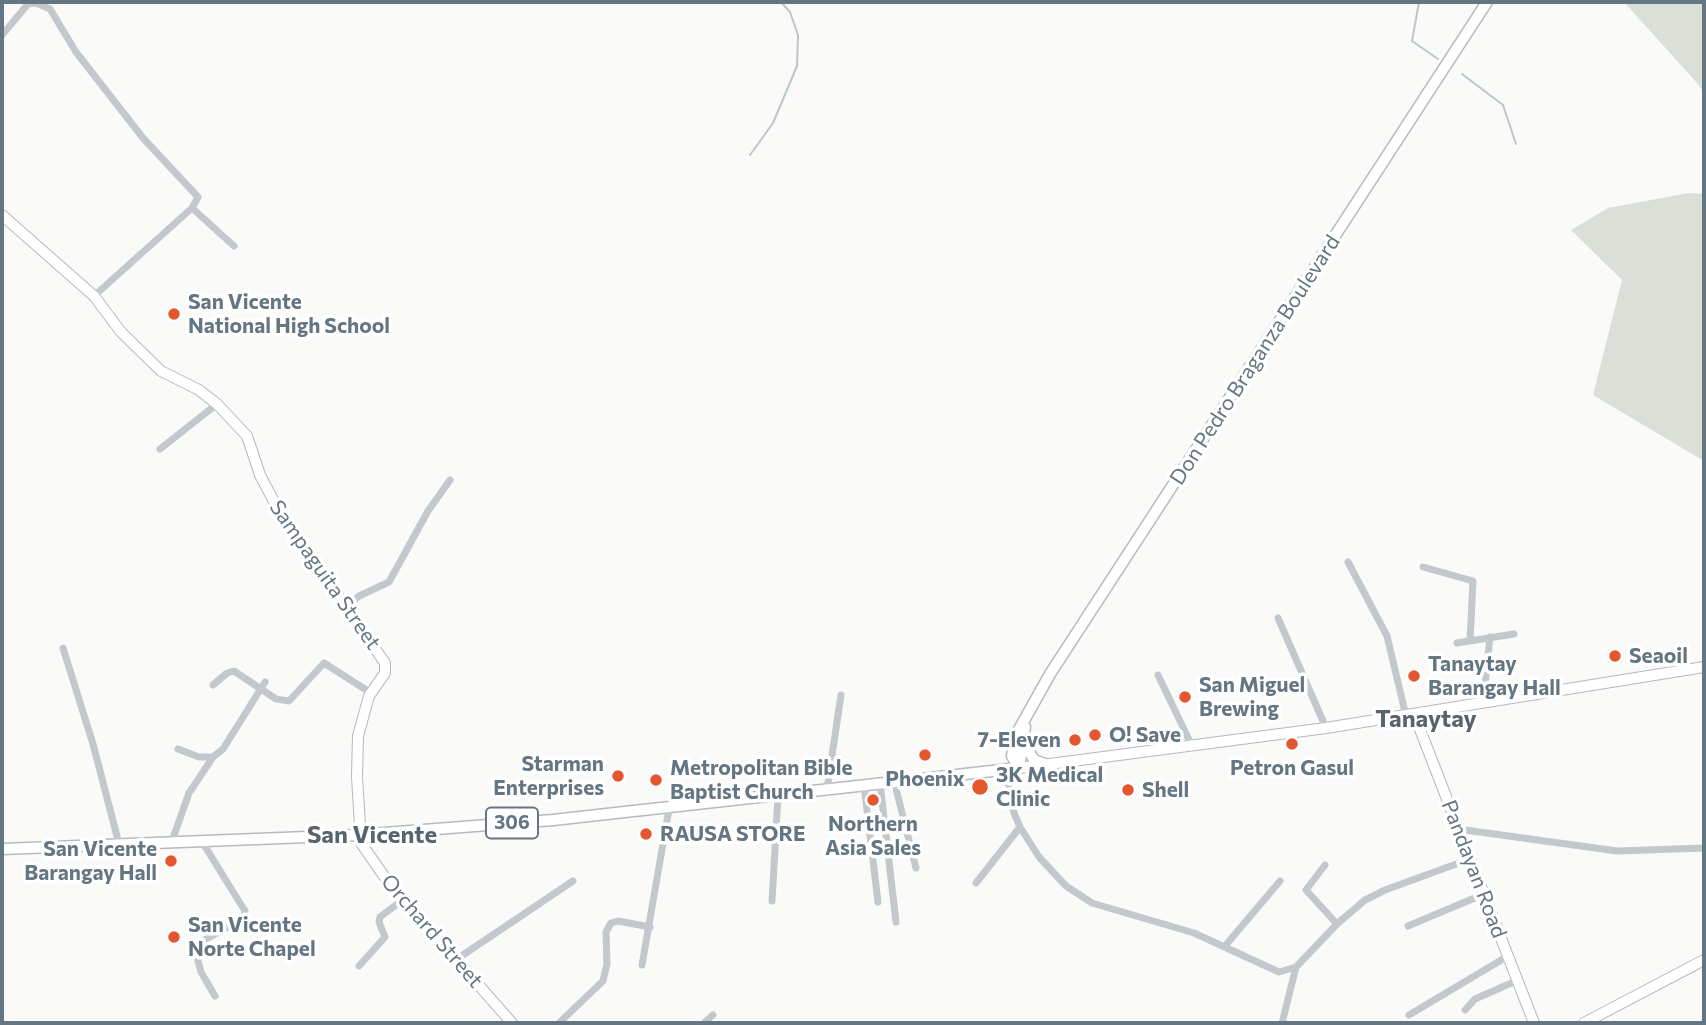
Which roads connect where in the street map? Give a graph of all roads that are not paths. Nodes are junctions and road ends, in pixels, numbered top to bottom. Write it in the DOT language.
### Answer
graph roads {
  1 [pos="1487,2"];
  2 [pos="2,35"];
  3 [pos="192,208"];
  4 [pos="2,215"];
  5 [pos="234,246"];
  6 [pos="94,296"];
  7 [pos="217,404"];
  8 [pos="160,449"];
  9 [pos="450,480"];
  10 [pos="1349,562"];
  11 [pos="1423,566"];
  12 [pos="346,608"];
  13 [pos="1278,618"];
  14 [pos="1514,634"];
  15 [pos="1490,637"];
  16 [pos="1470,641"];
  17 [pos="1457,643"];
  18 [pos="63,648"];
  19 [pos="1704,667"];
  20 [pos="1158,675"];
  21 [pos="265,682"];
  22 [pos="213,685"];
  23 [pos="261,691"];
  24 [pos="372,693"];
  25 [pos="841,695"];
  26 [pos="1483,704"];
  27 [pos="1410,715"];
  28 [pos="1326,728"];
  29 [pos="1020,738"];
  30 [pos="1192,746"];
  31 [pos="178,749"];
  32 [pos="213,757"];
  33 [pos="1045,764"];
  34 [pos="1019,768"];
  35 [pos="1002,771"];
  36 [pos="894,781"];
  37 [pos="880,783"];
  38 [pos="864,785"];
  39 [pos="827,789"];
  40 [pos="778,796"];
  41 [pos="669,808"];
  42 [pos="1020,827"];
  43 [pos="1458,829"];
  44 [pos="358,835"];
  45 [pos="201,840"];
  46 [pos="172,841"];
  47 [pos="119,844"];
  48 [pos="1704,848"];
  49 [pos="2,849"];
  50 [pos="1470,859"];
  51 [pos="1325,864"];
  52 [pos="916,868"];
  53 [pos="573,881"];
  54 [pos="1280,881"];
  55 [pos="976,883"];
  56 [pos="1484,894"];
  57 [pos="404,899"];
  58 [pos="772,901"];
  59 [pos="878,902"];
  60 [pos="896,922"];
  61 [pos="1337,924"];
  62 [pos="1408,926"];
  63 [pos="650,927"];
  64 [pos="1225,946"];
  65 [pos="1508,956"];
  66 [pos="457,959"];
  67 [pos="1704,960"];
  68 [pos="642,965"];
  69 [pos="359,966"];
  70 [pos="1296,967"];
  71 [pos="1516,981"];
  72 [pos="215,996"];
  73 [pos="1465,1010"];
  74 [pos="713,1015"];
  75 [pos="1409,1015"];
  76 [pos="512,1023"];
  77 [pos="559,1023"];
  78 [pos="705,1023"];
  79 [pos="1282,1023"];
  80 [pos="1534,1023"];
  81 [pos="1584,1023"];
  1 -- 29 [label="main road, Don Pedro Braganza Boulevard"];
  2 -- 3 [label="street"];
  3 -- 5 [label="street"];
  3 -- 6 [label="street"];
  4 -- 6 [label="street, Sampaguita Street"];
  6 -- 7 [label="street, Sampaguita Street"];
  7 -- 8 [label="street"];
  7 -- 12 [label="street, Sampaguita Street"];
  9 -- 12 [label="street"];
  10 -- 27 [label="street"];
  11 -- 16 [label="street"];
  12 -- 24 [label="street, Sampaguita Street"];
  13 -- 28 [label="street"];
  14 -- 15 [label="street"];
  15 -- 16 [label="street"];
  15 -- 26 [label="street"];
  16 -- 17 [label="street"];
  18 -- 47 [label="street"];
  19 -- 26 [label="street, 306"];
  20 -- 30 [label="street"];
  21 -- 23 [label="street"];
  22 -- 23 [label="street"];
  23 -- 24 [label="street"];
  23 -- 32 [label="street"];
  24 -- 44 [label="street, Sampaguita Street"];
  25 -- 39 [label="street"];
  26 -- 27 [label="street, 306"];
  27 -- 28 [label="street, 306"];
  27 -- 43 [label="street, Pandayan Road"];
  28 -- 30 [label="street, 306"];
  29 -- 33 [label="main road"];
  29 -- 34 [label="main road, Don Pedro Braganza Boulevard"];
  29 -- 35 [label="main road"];
  30 -- 33 [label="street, 306"];
  31 -- 32 [label="street"];
  32 -- 46 [label="street"];
  33 -- 34 [label="street, 306"];
  34 -- 35 [label="main road, 306"];
  35 -- 36 [label="main road, 306"];
  35 -- 42 [label="street"];
  36 -- 37 [label="main road, 306"];
  36 -- 52 [label="street"];
  37 -- 38 [label="main road, 306"];
  37 -- 60 [label="street"];
  38 -- 39 [label="main road, 306"];
  38 -- 59 [label="street"];
  39 -- 40 [label="main road, 306"];
  40 -- 41 [label="main road, 306"];
  40 -- 58 [label="street"];
  41 -- 44 [label="main road, 306"];
  41 -- 63 [label="street"];
  42 -- 55 [label="street"];
  42 -- 64 [label="street"];
  43 -- 48 [label="street"];
  43 -- 50 [label="street, Pandayan Road"];
  44 -- 45 [label="main road, 306"];
  44 -- 57 [label="street, Orchard Street"];
  45 -- 46 [label="main road, 306"];
  45 -- 72 [label="street"];
  46 -- 47 [label="main road, 306"];
  47 -- 49 [label="main road, 306"];
  50 -- 56 [label="street, Pandayan Road"];
  50 -- 61 [label="street"];
  51 -- 61 [label="street"];
  53 -- 66 [label="street"];
  54 -- 64 [label="street"];
  56 -- 62 [label="street"];
  56 -- 65 [label="street, Pandayan Road"];
  57 -- 66 [label="street, Orchard Street"];
  57 -- 69 [label="street"];
  61 -- 70 [label="street"];
  63 -- 68 [label="street"];
  63 -- 77 [label="street"];
  64 -- 70 [label="street"];
  65 -- 71 [label="street, Pandayan Road"];
  65 -- 75 [label="street"];
  66 -- 76 [label="street, Orchard Street"];
  67 -- 81 [label="street"];
  70 -- 79 [label="street"];
  71 -- 73 [label="street"];
  71 -- 80 [label="street, Pandayan Road"];
  74 -- 78 [label="street"];
}
